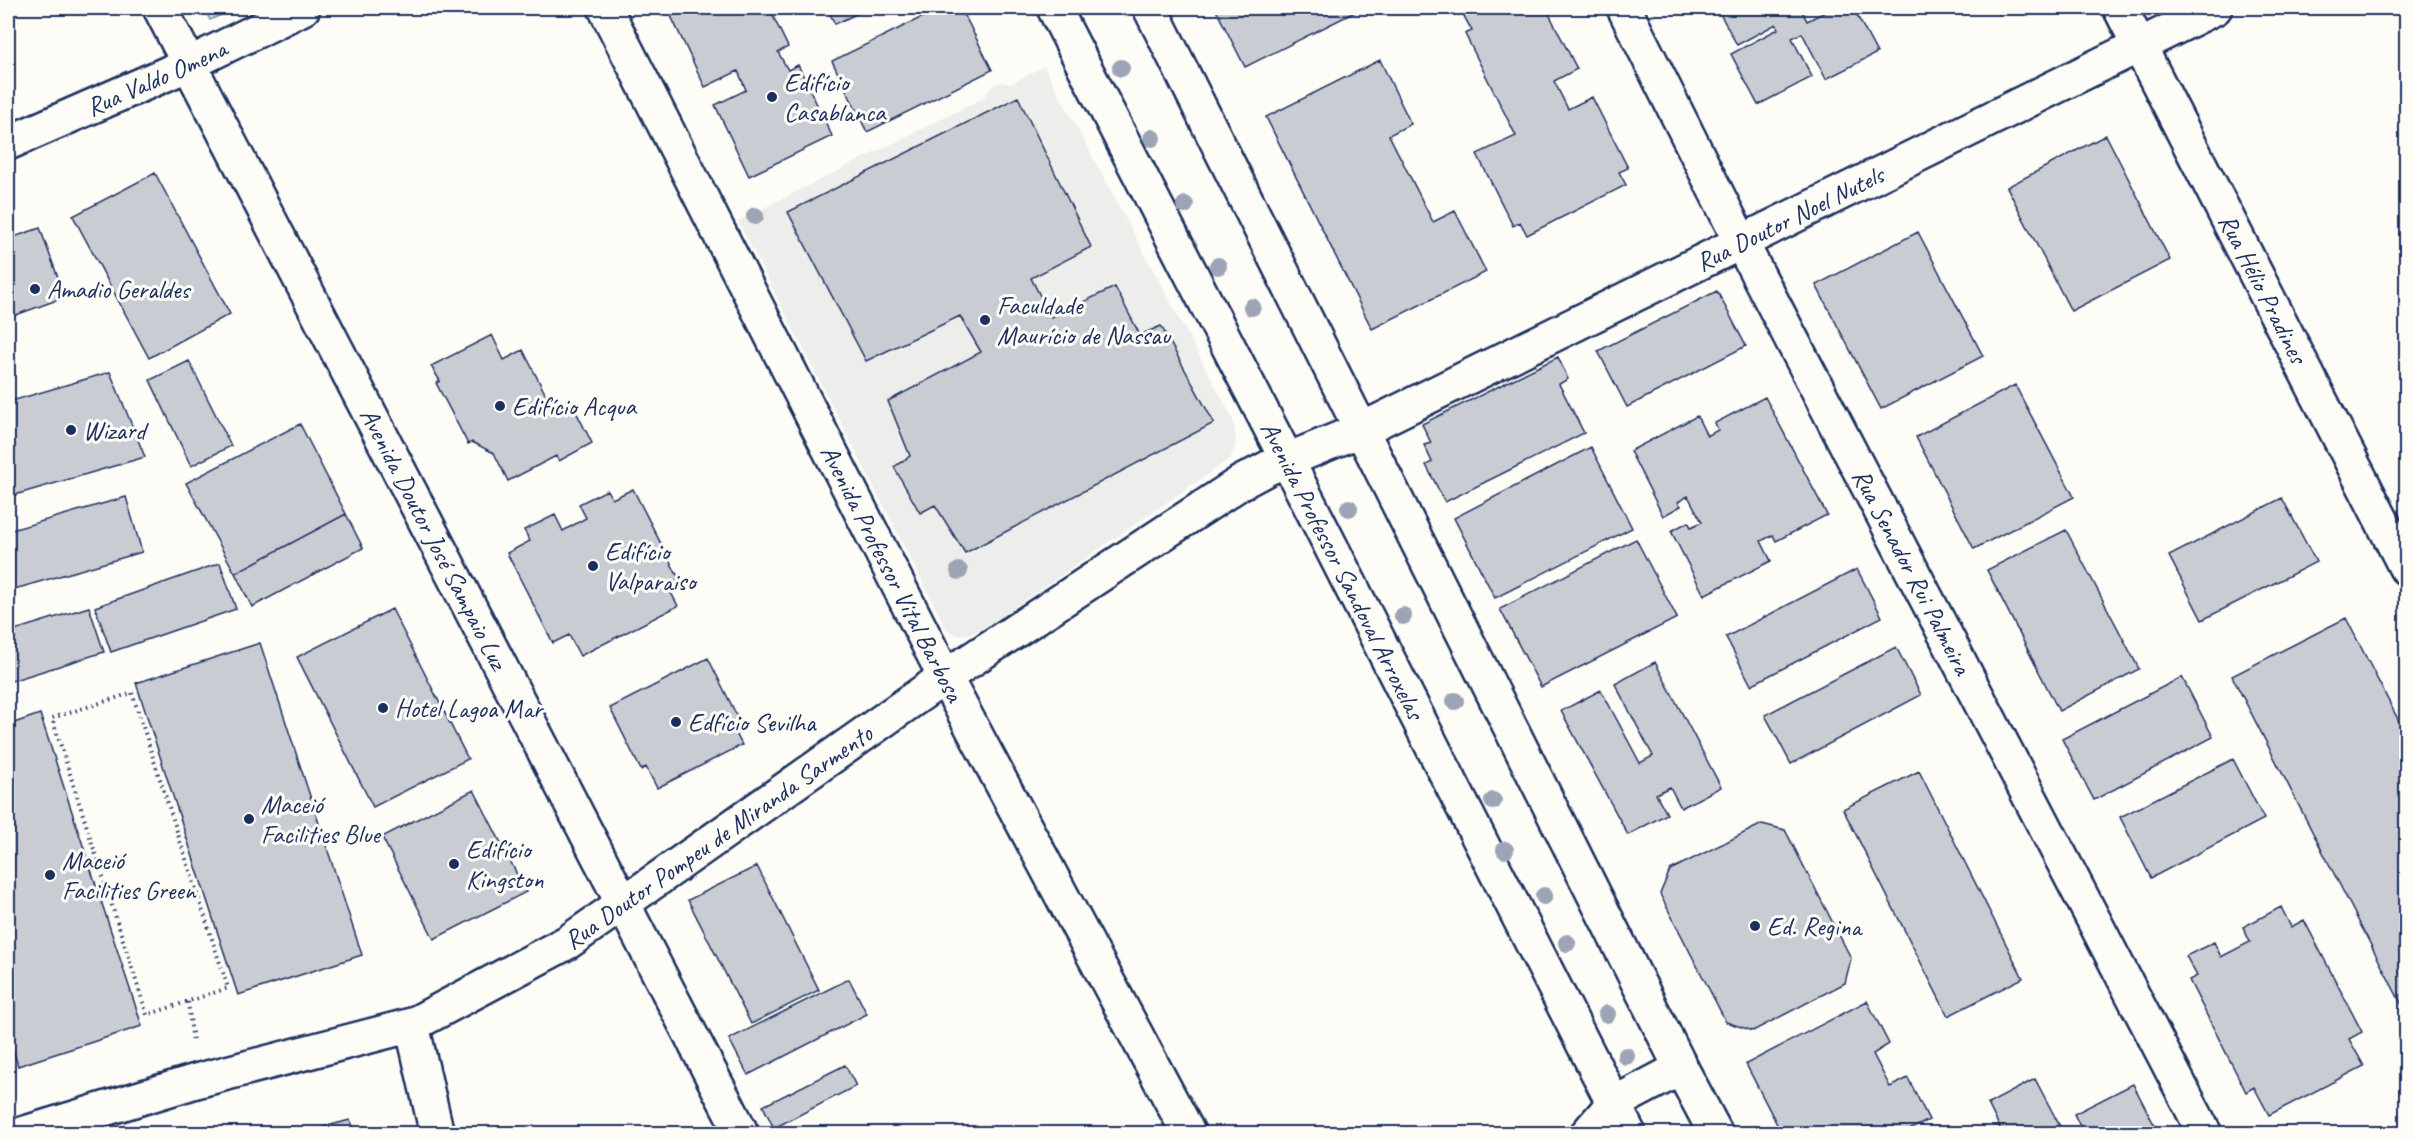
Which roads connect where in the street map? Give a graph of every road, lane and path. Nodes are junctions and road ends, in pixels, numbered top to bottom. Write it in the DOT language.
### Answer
graph roads {
  1 [pos="160,8"];
  2 [pos="303,8"];
  3 [pos="605,8"];
  4 [pos="1054,8"];
  5 [pos="1150,8"];
  6 [pos="1624,8"];
  7 [pos="2120,8"];
  8 [pos="2215,8"];
  9 [pos="2139,46"];
  10 [pos="189,64"];
  11 [pos="8,143"];
  12 [pos="1741,242"];
  13 [pos="1363,429"];
  14 [pos="1287,460"];
  15 [pos="2406,568"];
  16 [pos="945,677"];
  17 [pos="623,903"];
  18 [pos="147,1015"];
  19 [pos="412,1025"];
  20 [pos="1681,1068"];
  21 [pos="1613,1104"];
  22 [pos="22,1134"];
  23 [pos="437,1134"];
  24 [pos="742,1134"];
  25 [pos="1189,1134"];
  26 [pos="1587,1134"];
  27 [pos="1629,1134"];
  28 [pos="1716,1134"];
  29 [pos="2205,1134"];
  1 -- 10 [label="street, Avenida Doutor José Sampaio Luz"];
  2 -- 10 [label="street, Rua Valdo Omena"];
  3 -- 16 [label="street, Avenida Professor Vital Barbosa"];
  4 -- 14 [label="street, Avenida Professor Sandoval Arroxelas"];
  5 -- 13 [label="street"];
  6 -- 12 [label="street, Rua Senador Rui Palmeira"];
  7 -- 9 [label="street, Rua Hélio Pradines"];
  8 -- 9 [label="street, Rua Doutor Noel Nutels"];
  9 -- 12 [label="street, Rua Doutor Noel Nutels"];
  9 -- 15 [label="street, Rua Hélio Pradines"];
  10 -- 11 [label="street, Rua Valdo Omena"];
  10 -- 17 [label="street, Avenida Doutor José Sampaio Luz"];
  12 -- 13 [label="street, Rua Doutor Noel Nutels"];
  12 -- 29 [label="street, Rua Senador Rui Palmeira"];
  13 -- 14 [label="street, Rua Doutor Pompeu de Miranda Sarmento"];
  13 -- 20 [label="street"];
  14 -- 16 [label="street, Rua Doutor Pompeu de Miranda Sarmento"];
  14 -- 21 [label="street, Avenida Professor Sandoval Arroxelas"];
  16 -- 17 [label="street, Rua Doutor Pompeu de Miranda Sarmento"];
  16 -- 25 [label="street, Avenida Professor Vital Barbosa"];
  17 -- 19 [label="street, Rua Doutor Pompeu de Miranda Sarmento"];
  17 -- 24 [label="street, Avenida Doutor José Sampaio Luz"];
  18 -- 18 [label="path"];
  19 -- 22 [label="street, Rua Doutor Pompeu de Miranda Sarmento"];
  19 -- 23 [label="street"];
  20 -- 21 [label="street"];
  20 -- 28 [label="street"];
  21 -- 26 [label="street"];
  21 -- 27 [label="street, Avenida Professor Sandoval Arroxelas"];
}
